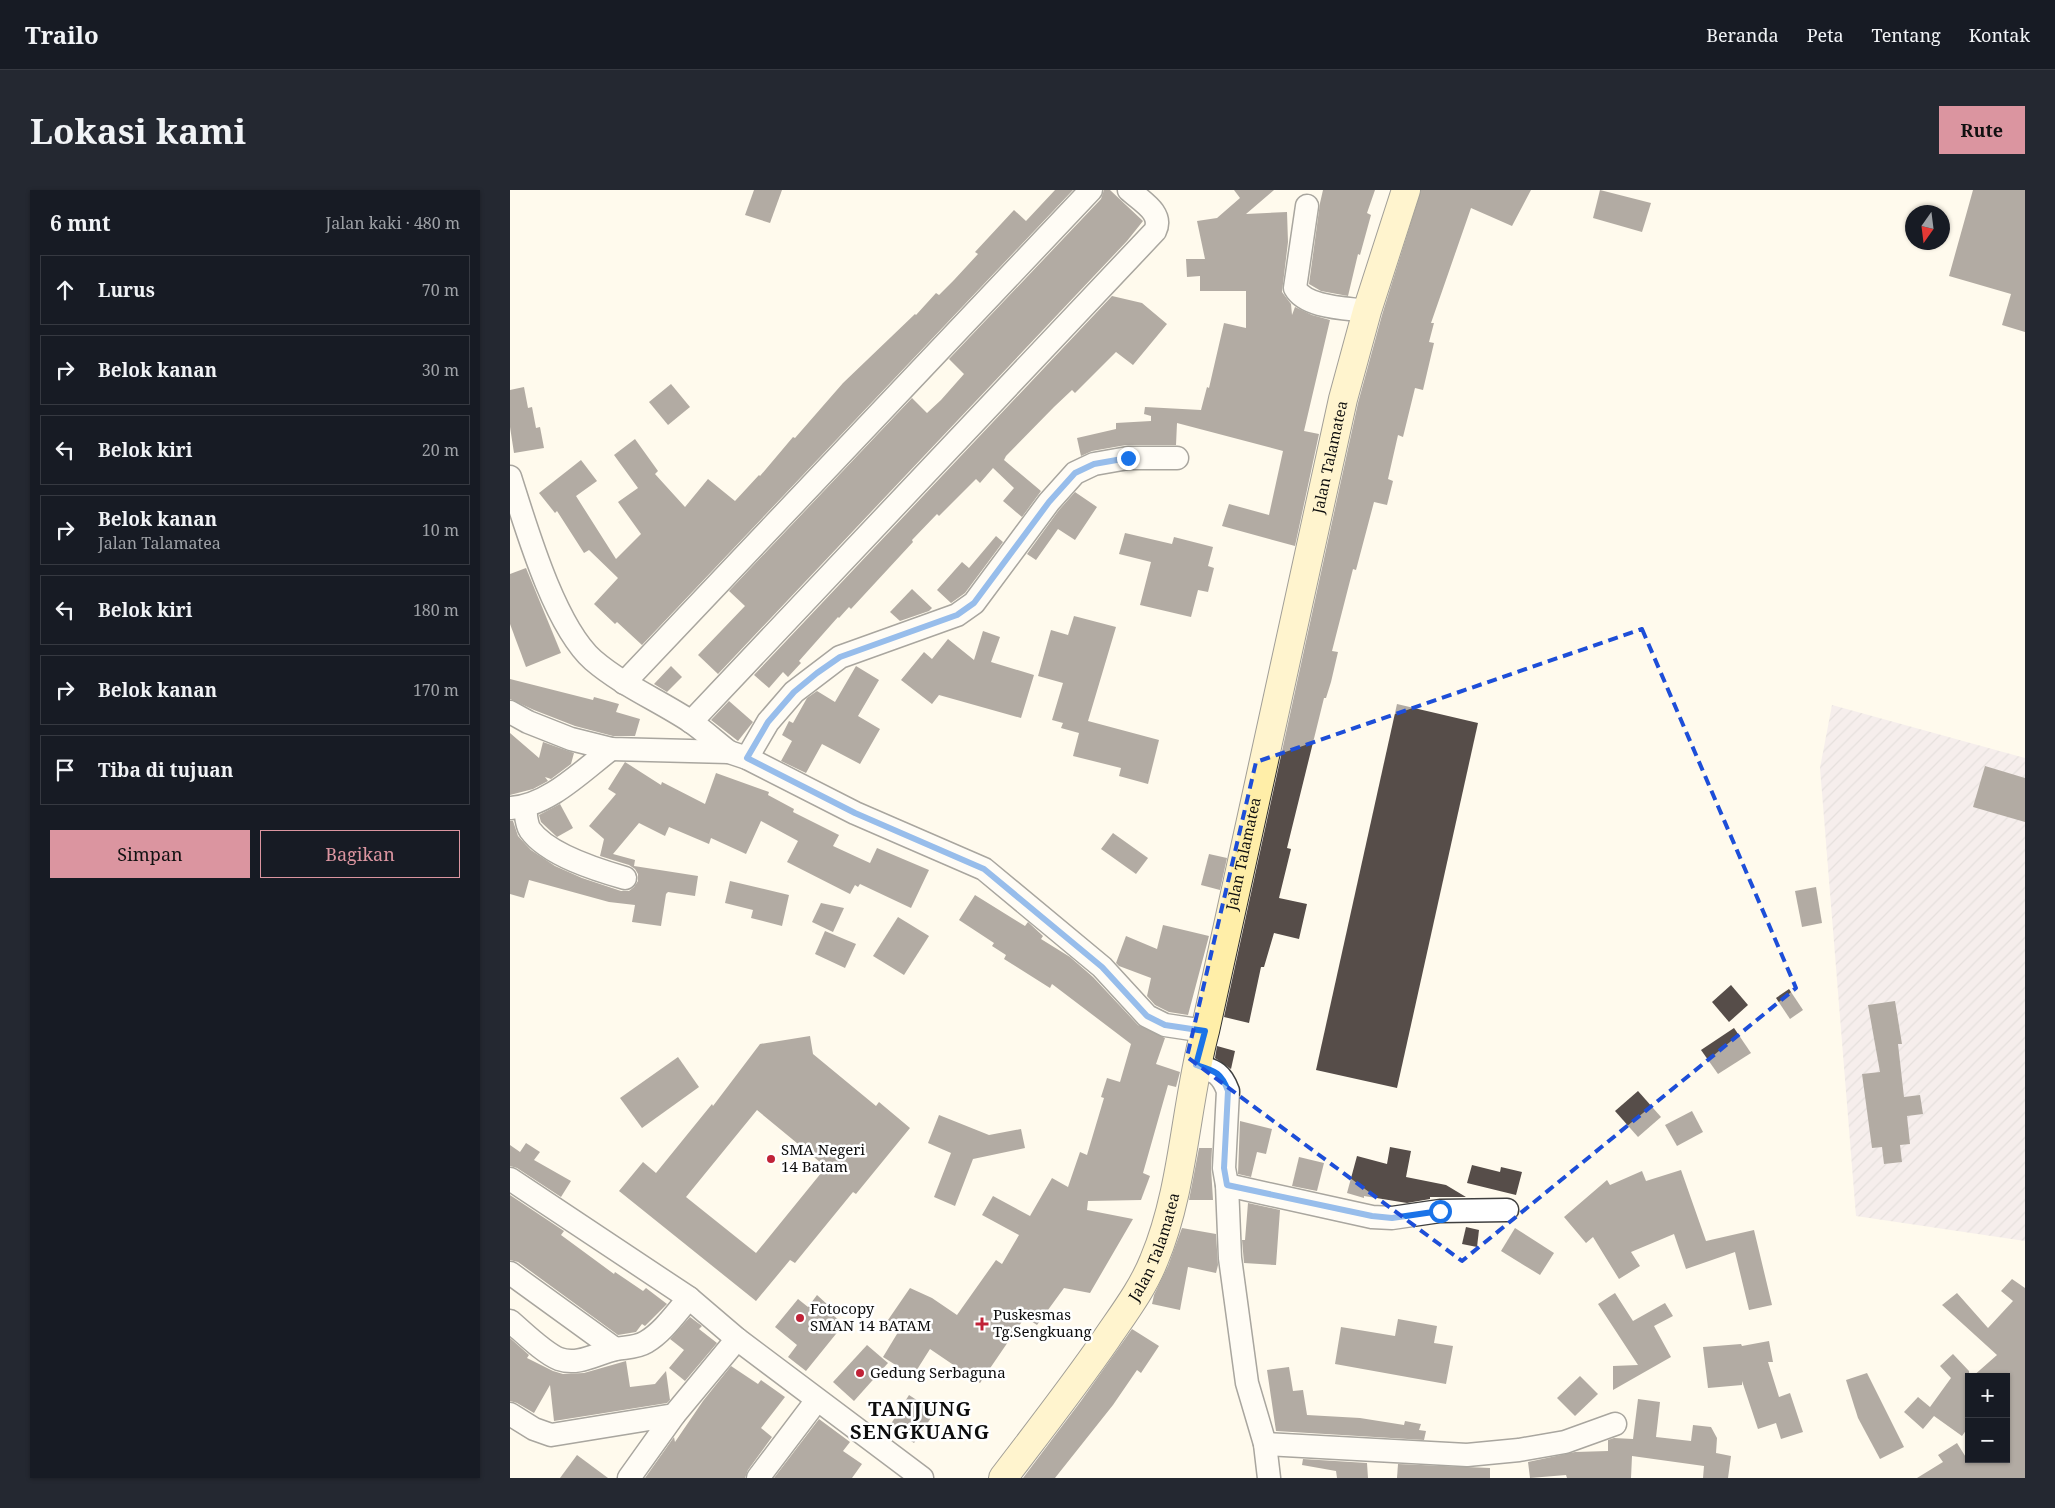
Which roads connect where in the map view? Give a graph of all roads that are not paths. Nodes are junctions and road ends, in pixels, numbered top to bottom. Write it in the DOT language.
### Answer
graph roads {
  1 [pos="1091,190"];
  2 [pos="1129,190"];
  3 [pos="1406,190"];
  4 [pos="1307,206"];
  5 [pos="1367,311"];
  6 [pos="1177,458"];
  7 [pos="510,476"];
  8 [pos="624,683"];
  9 [pos="510,712"];
  10 [pos="690,722"];
  11 [pos="611,748"];
  12 [pos="738,755"];
  13 [pos="517,808"];
  14 [pos="625,878"];
  15 [pos="1205,1031"];
  16 [pos="1196,1065"];
  17 [pos="510,1179"];
  18 [pos="1227,1185"];
  19 [pos="1507,1210"];
  20 [pos="510,1273"];
  21 [pos="689,1298"];
  22 [pos="510,1321"];
  23 [pos="737,1339"];
  24 [pos="616,1349"];
  25 [pos="817,1400"];
  26 [pos="510,1414"];
  27 [pos="674,1415"];
  28 [pos="1615,1424"];
  29 [pos="1265,1444"];
  30 [pos="630,1478"];
  31 [pos="758,1478"];
  32 [pos="922,1478"];
  33 [pos="1003,1478"];
  34 [pos="1269,1478"];
  1 -- 8 [label="street"];
  2 -- 10 [label="street"];
  3 -- 5 [label="street, Jalan Talamatea"];
  4 -- 5 [label="street"];
  5 -- 15 [label="street, Jalan Talamatea"];
  6 -- 12 [label="street"];
  7 -- 8 [label="street"];
  8 -- 10 [label="street"];
  9 -- 11 [label="street"];
  10 -- 12 [label="street"];
  11 -- 12 [label="street"];
  11 -- 13 [label="street"];
  12 -- 15 [label="street"];
  13 -- 14 [label="street"];
  15 -- 16 [label="street, Jalan Talamatea"];
  16 -- 18 [label="street"];
  16 -- 33 [label="street, Jalan Talamatea"];
  17 -- 21 [label="street"];
  18 -- 19 [label="street"];
  18 -- 29 [label="street"];
  20 -- 24 [label="street"];
  21 -- 23 [label="street"];
  21 -- 24 [label="street"];
  22 -- 24 [label="street"];
  23 -- 25 [label="street"];
  23 -- 27 [label="street"];
  25 -- 31 [label="street"];
  25 -- 32 [label="street"];
  26 -- 27 [label="street"];
  27 -- 30 [label="street"];
  28 -- 29 [label="street"];
  29 -- 34 [label="street"];
}
